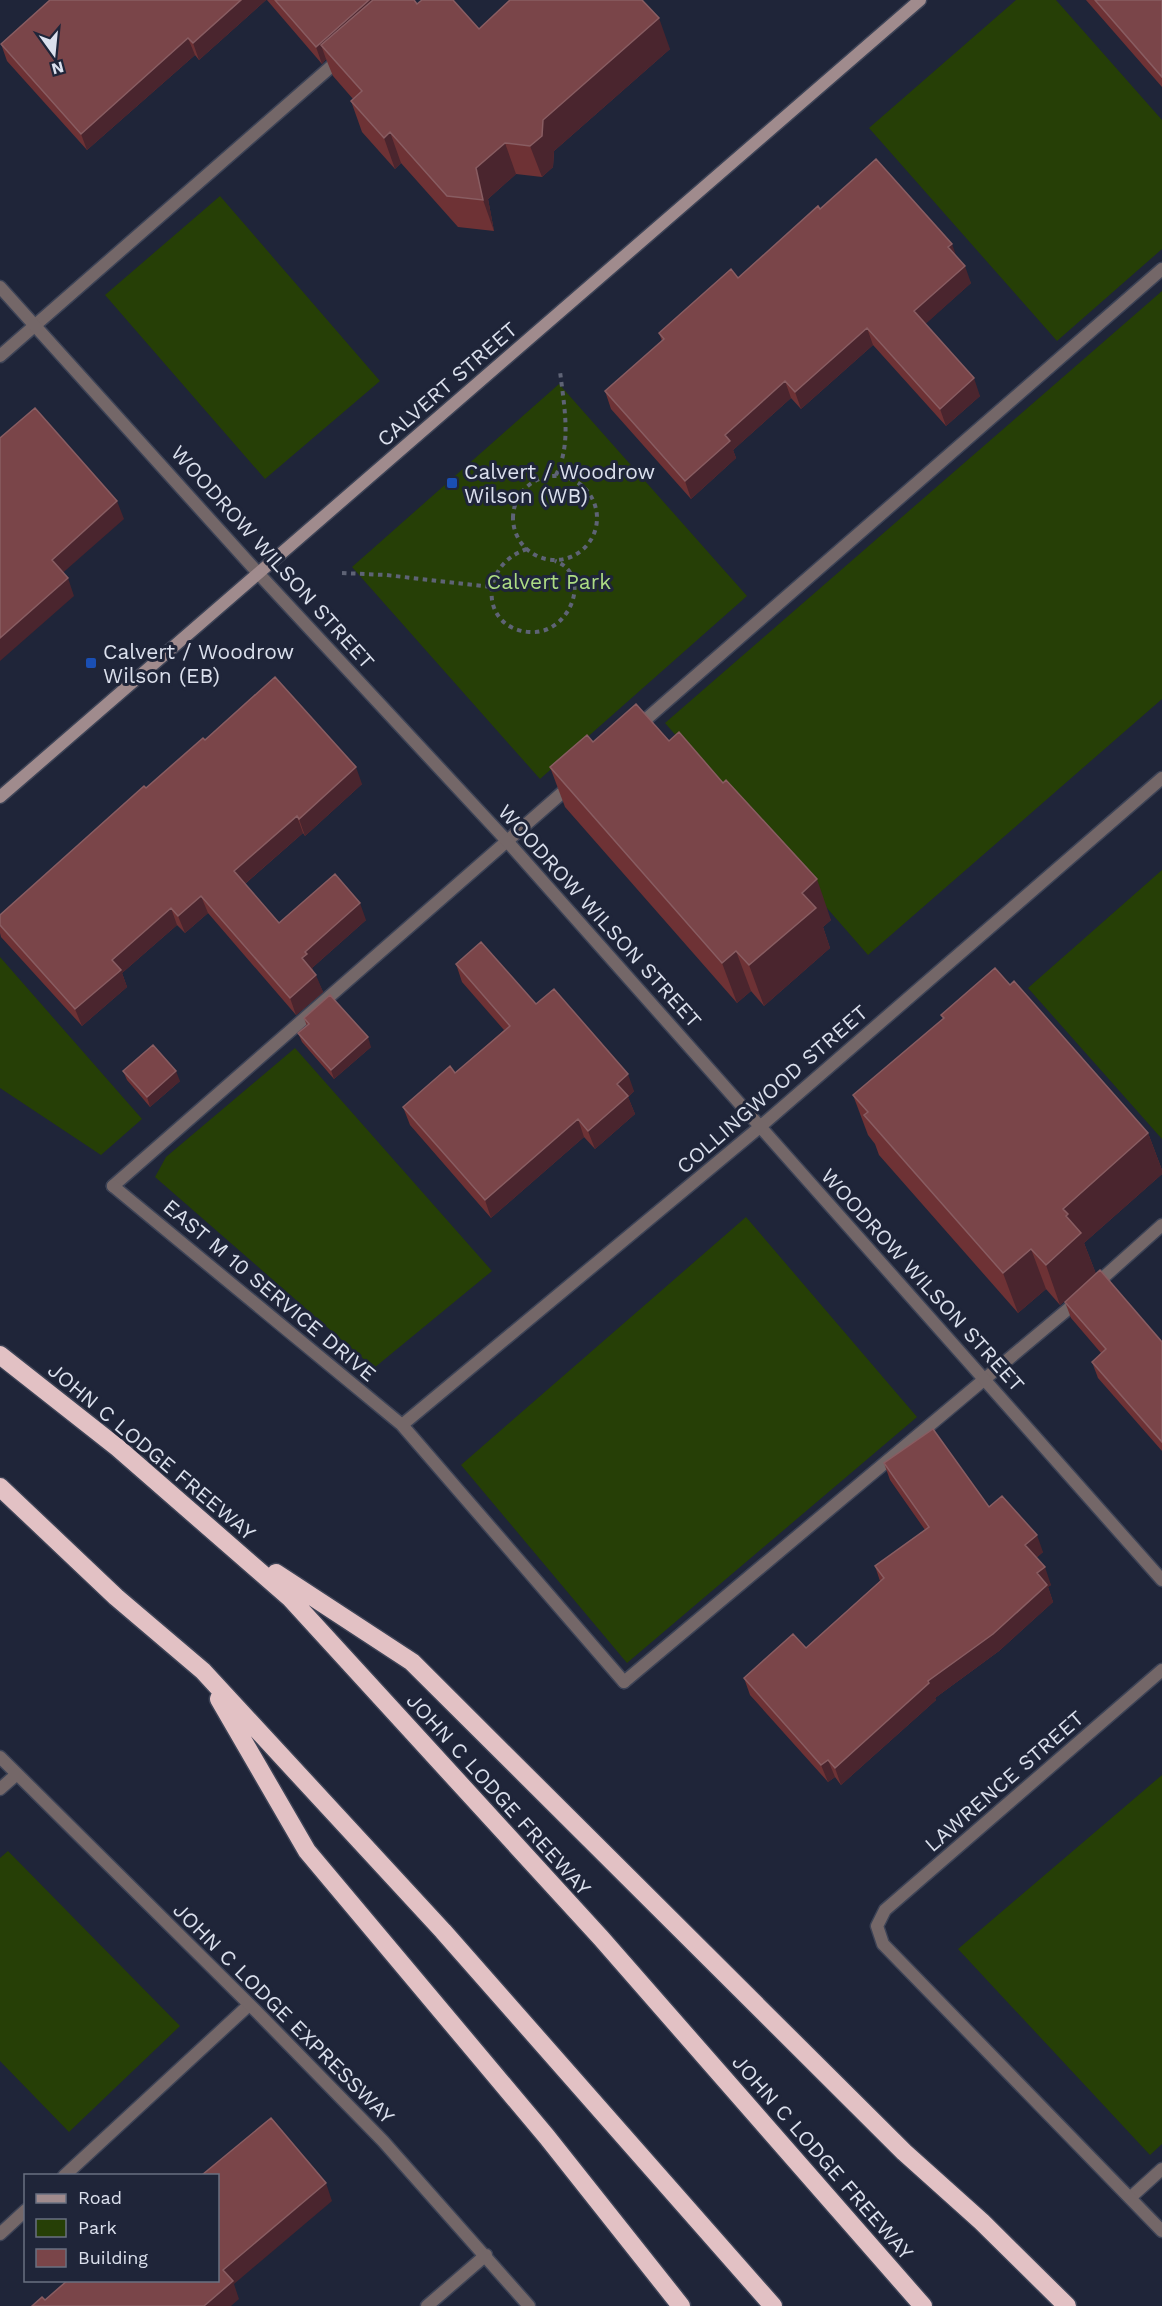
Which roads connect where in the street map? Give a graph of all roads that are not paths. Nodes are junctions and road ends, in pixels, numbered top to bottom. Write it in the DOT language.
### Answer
graph roads {
  1 [pos="920,0"];
  2 [pos="354,46"];
  3 [pos="1162,269"];
  4 [pos="0,287"];
  5 [pos="35,326"];
  6 [pos="0,356"];
  7 [pos="258,573"];
  8 [pos="622,740"];
  9 [pos="1162,778"];
  10 [pos="577,780"];
  11 [pos="0,797"];
  12 [pos="507,840"];
  13 [pos="760,1126"];
  14 [pos="1162,1226"];
  15 [pos="0,1355"];
  16 [pos="986,1380"];
  17 [pos="402,1425"];
  18 [pos="0,1487"];
  19 [pos="221,1538"];
  20 [pos="1162,1580"];
  21 [pos="1162,1670"];
  22 [pos="203,1671"];
  23 [pos="0,1758"];
  24 [pos="17,1774"];
  25 [pos="0,1789"];
  26 [pos="249,2004"];
  27 [pos="1162,2169"];
  28 [pos="65,2174"];
  29 [pos="1131,2197"];
  30 [pos="24,2213"];
  31 [pos="1162,2231"];
  32 [pos="0,2234"];
  33 [pos="486,2255"];
  34 [pos="427,2306"];
  35 [pos="529,2306"];
  36 [pos="681,2306"];
  37 [pos="773,2306"];
  38 [pos="923,2306"];
  39 [pos="1067,2306"];
  1 -- 7 [label="street, CALVERT STREET"];
  2 -- 5 [label="street"];
  3 -- 8 [label="street"];
  4 -- 5 [label="street, WOODROW WILSON STREET"];
  5 -- 6 [label="street"];
  5 -- 7 [label="street, WOODROW WILSON STREET"];
  7 -- 11 [label="street, CALVERT STREET"];
  7 -- 12 [label="street, WOODROW WILSON STREET"];
  9 -- 13 [label="street, COLLINGWOOD STREET"];
  10 -- 12 [label="street"];
  12 -- 13 [label="street, WOODROW WILSON STREET"];
  12 -- 17 [label="street, EAST M 10 SERVICE DRIVE"];
  13 -- 16 [label="street, WOODROW WILSON STREET"];
  13 -- 17 [label="street, COLLINGWOOD STREET"];
  14 -- 16 [label="street"];
  15 -- 19 [label="highway, JOHN C LODGE FREEWAY"];
  16 -- 17 [label="street"];
  16 -- 20 [label="street, WOODROW WILSON STREET"];
  18 -- 22 [label="highway"];
  19 -- 38 [label="highway, JOHN C LODGE FREEWAY"];
  19 -- 39 [label="highway"];
  21 -- 29 [label="street, LAWRENCE STREET"];
  22 -- 36 [label="highway"];
  22 -- 37 [label="highway"];
  23 -- 24 [label="street, JOHN C LODGE EXPRESSWAY"];
  24 -- 25 [label="street"];
  24 -- 26 [label="street, JOHN C LODGE EXPRESSWAY"];
  26 -- 28 [label="street"];
  26 -- 33 [label="street, JOHN C LODGE EXPRESSWAY"];
  27 -- 29 [label="street"];
  29 -- 31 [label="street"];
  30 -- 32 [label="street"];
  33 -- 34 [label="street"];
  33 -- 35 [label="street, JOHN C LODGE EXPRESSWAY"];
}
